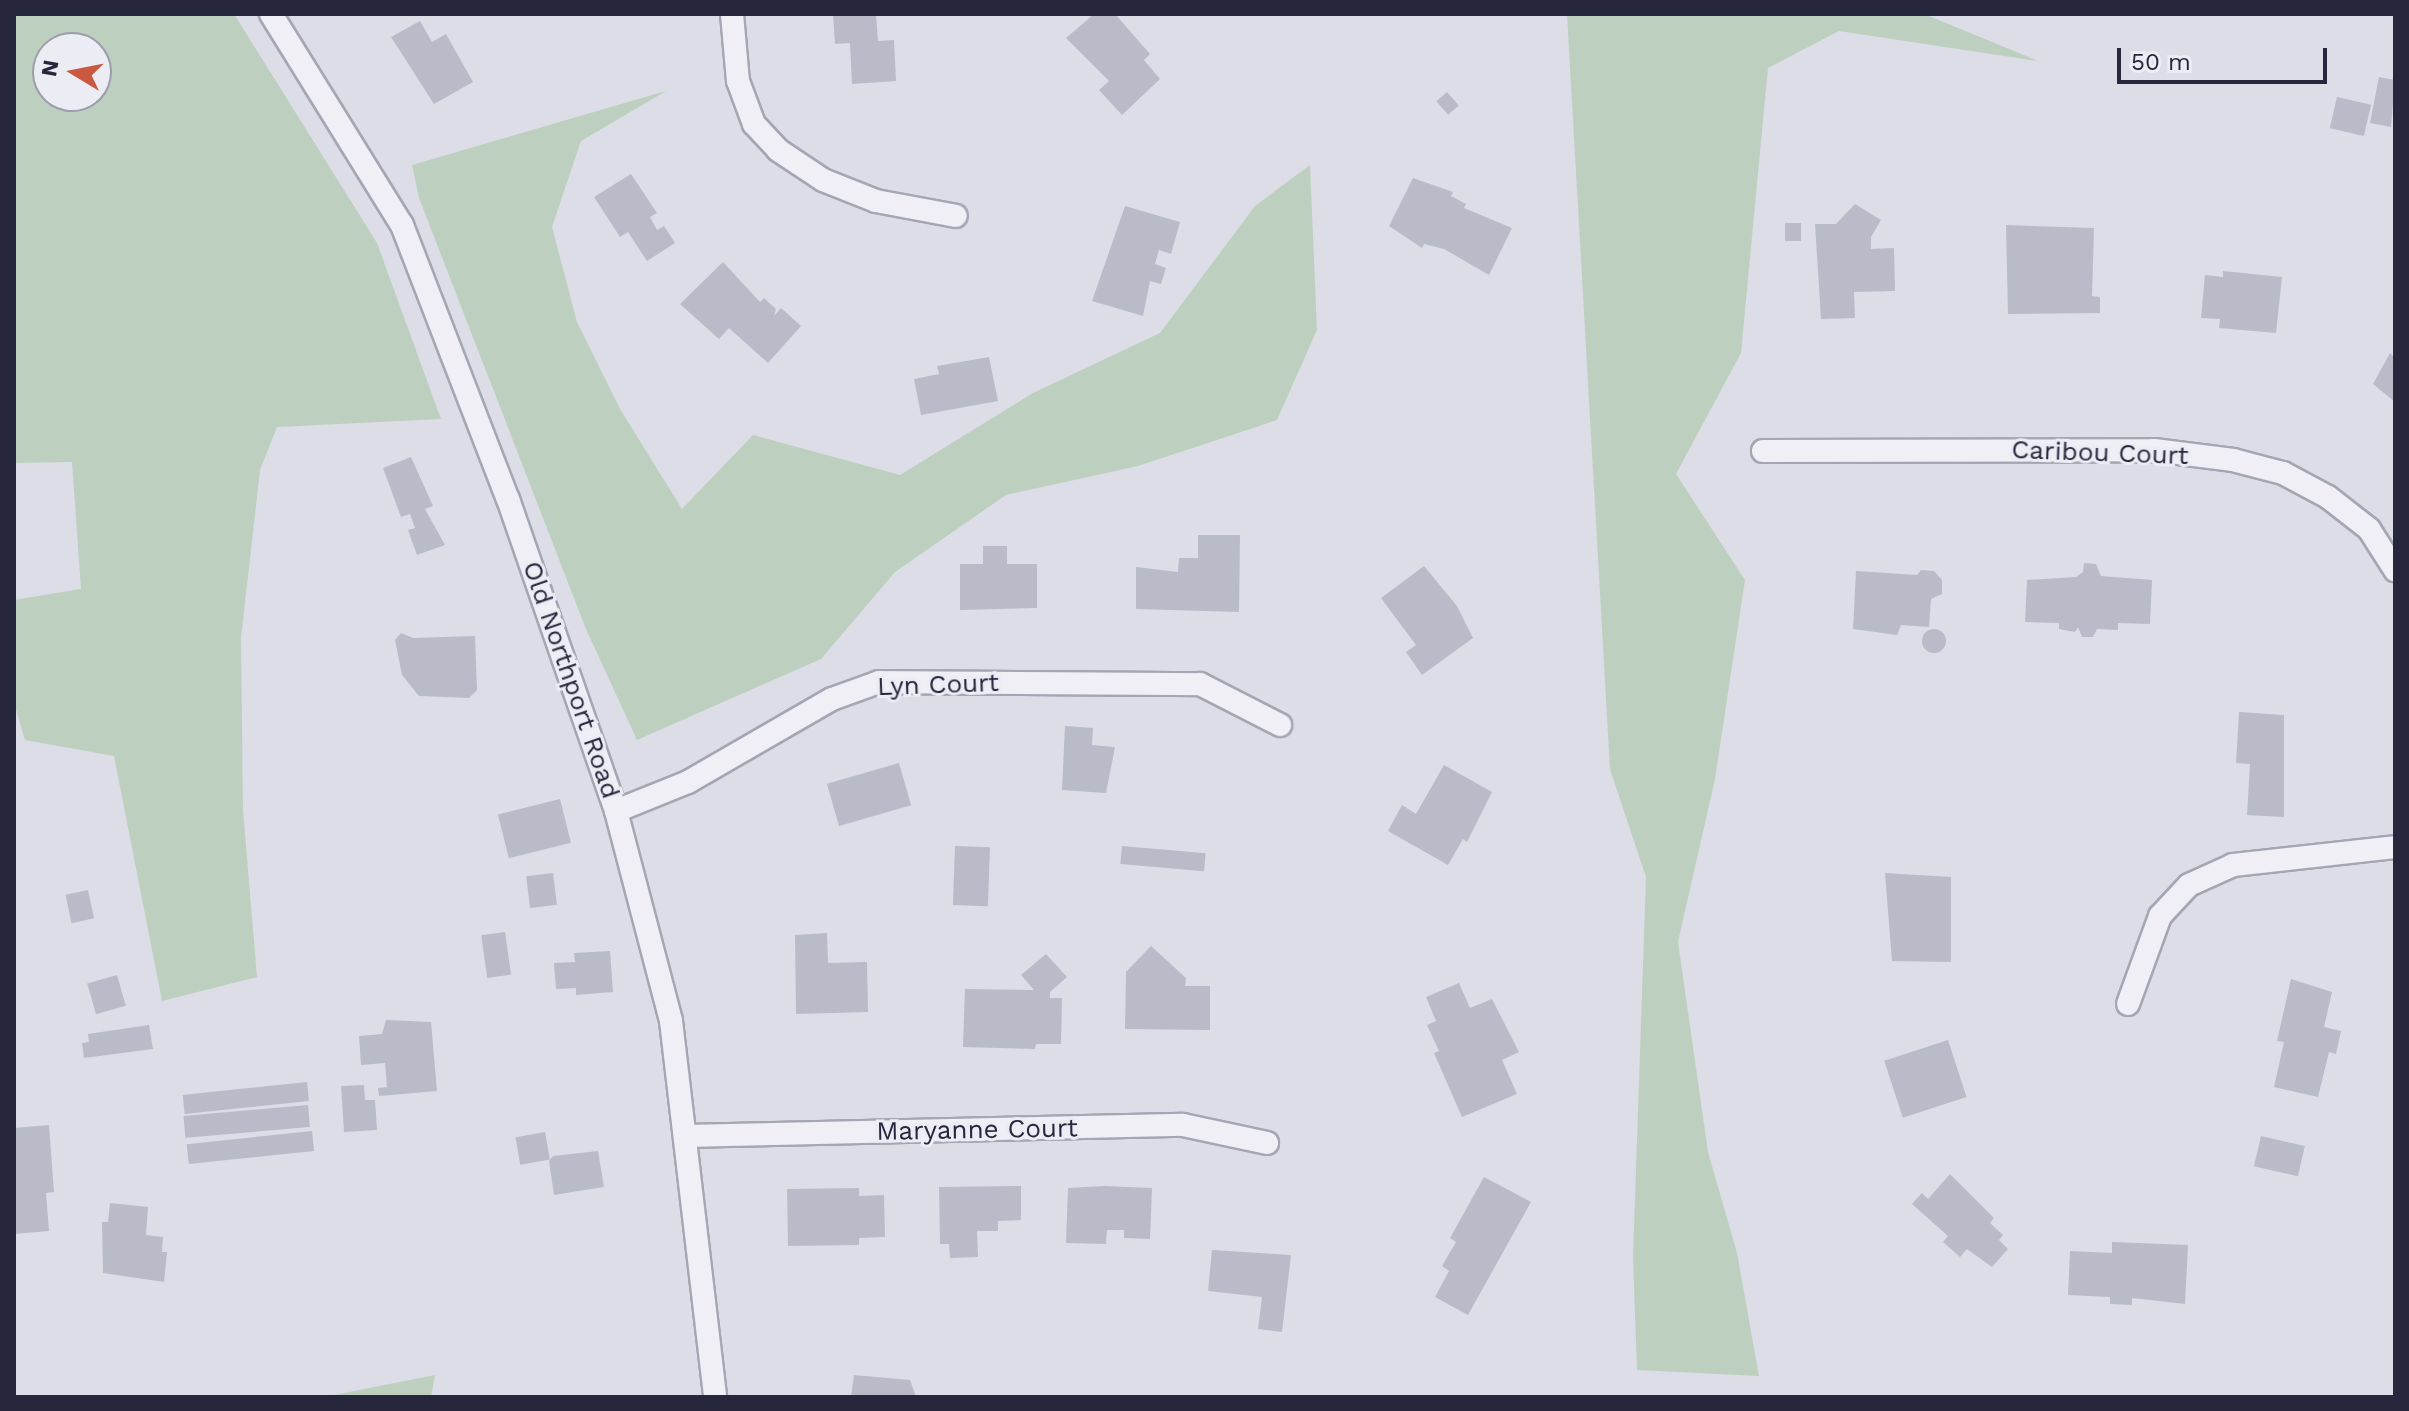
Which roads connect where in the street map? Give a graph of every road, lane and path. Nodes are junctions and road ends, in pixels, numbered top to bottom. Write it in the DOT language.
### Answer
graph roads {
  1 [pos="271,14"];
  2 [pos="732,14"];
  3 [pos="956,216"];
  4 [pos="1763,451"];
  5 [pos="2395,570"];
  6 [pos="1280,725"];
  7 [pos="616,811"];
  8 [pos="2395,847"];
  9 [pos="2128,1004"];
  10 [pos="685,1136"];
  11 [pos="1267,1143"];
  12 [pos="715,1397"];
  1 -- 7 [label="street, Old Northport Road"];
  2 -- 3 [label="street"];
  4 -- 5 [label="street, Caribou Court"];
  6 -- 7 [label="street, Lyn Court"];
  7 -- 10 [label="street, Old Northport Road"];
  8 -- 9 [label="street"];
  10 -- 11 [label="street, Maryanne Court"];
  10 -- 12 [label="street, Old Northport Road"];
}
